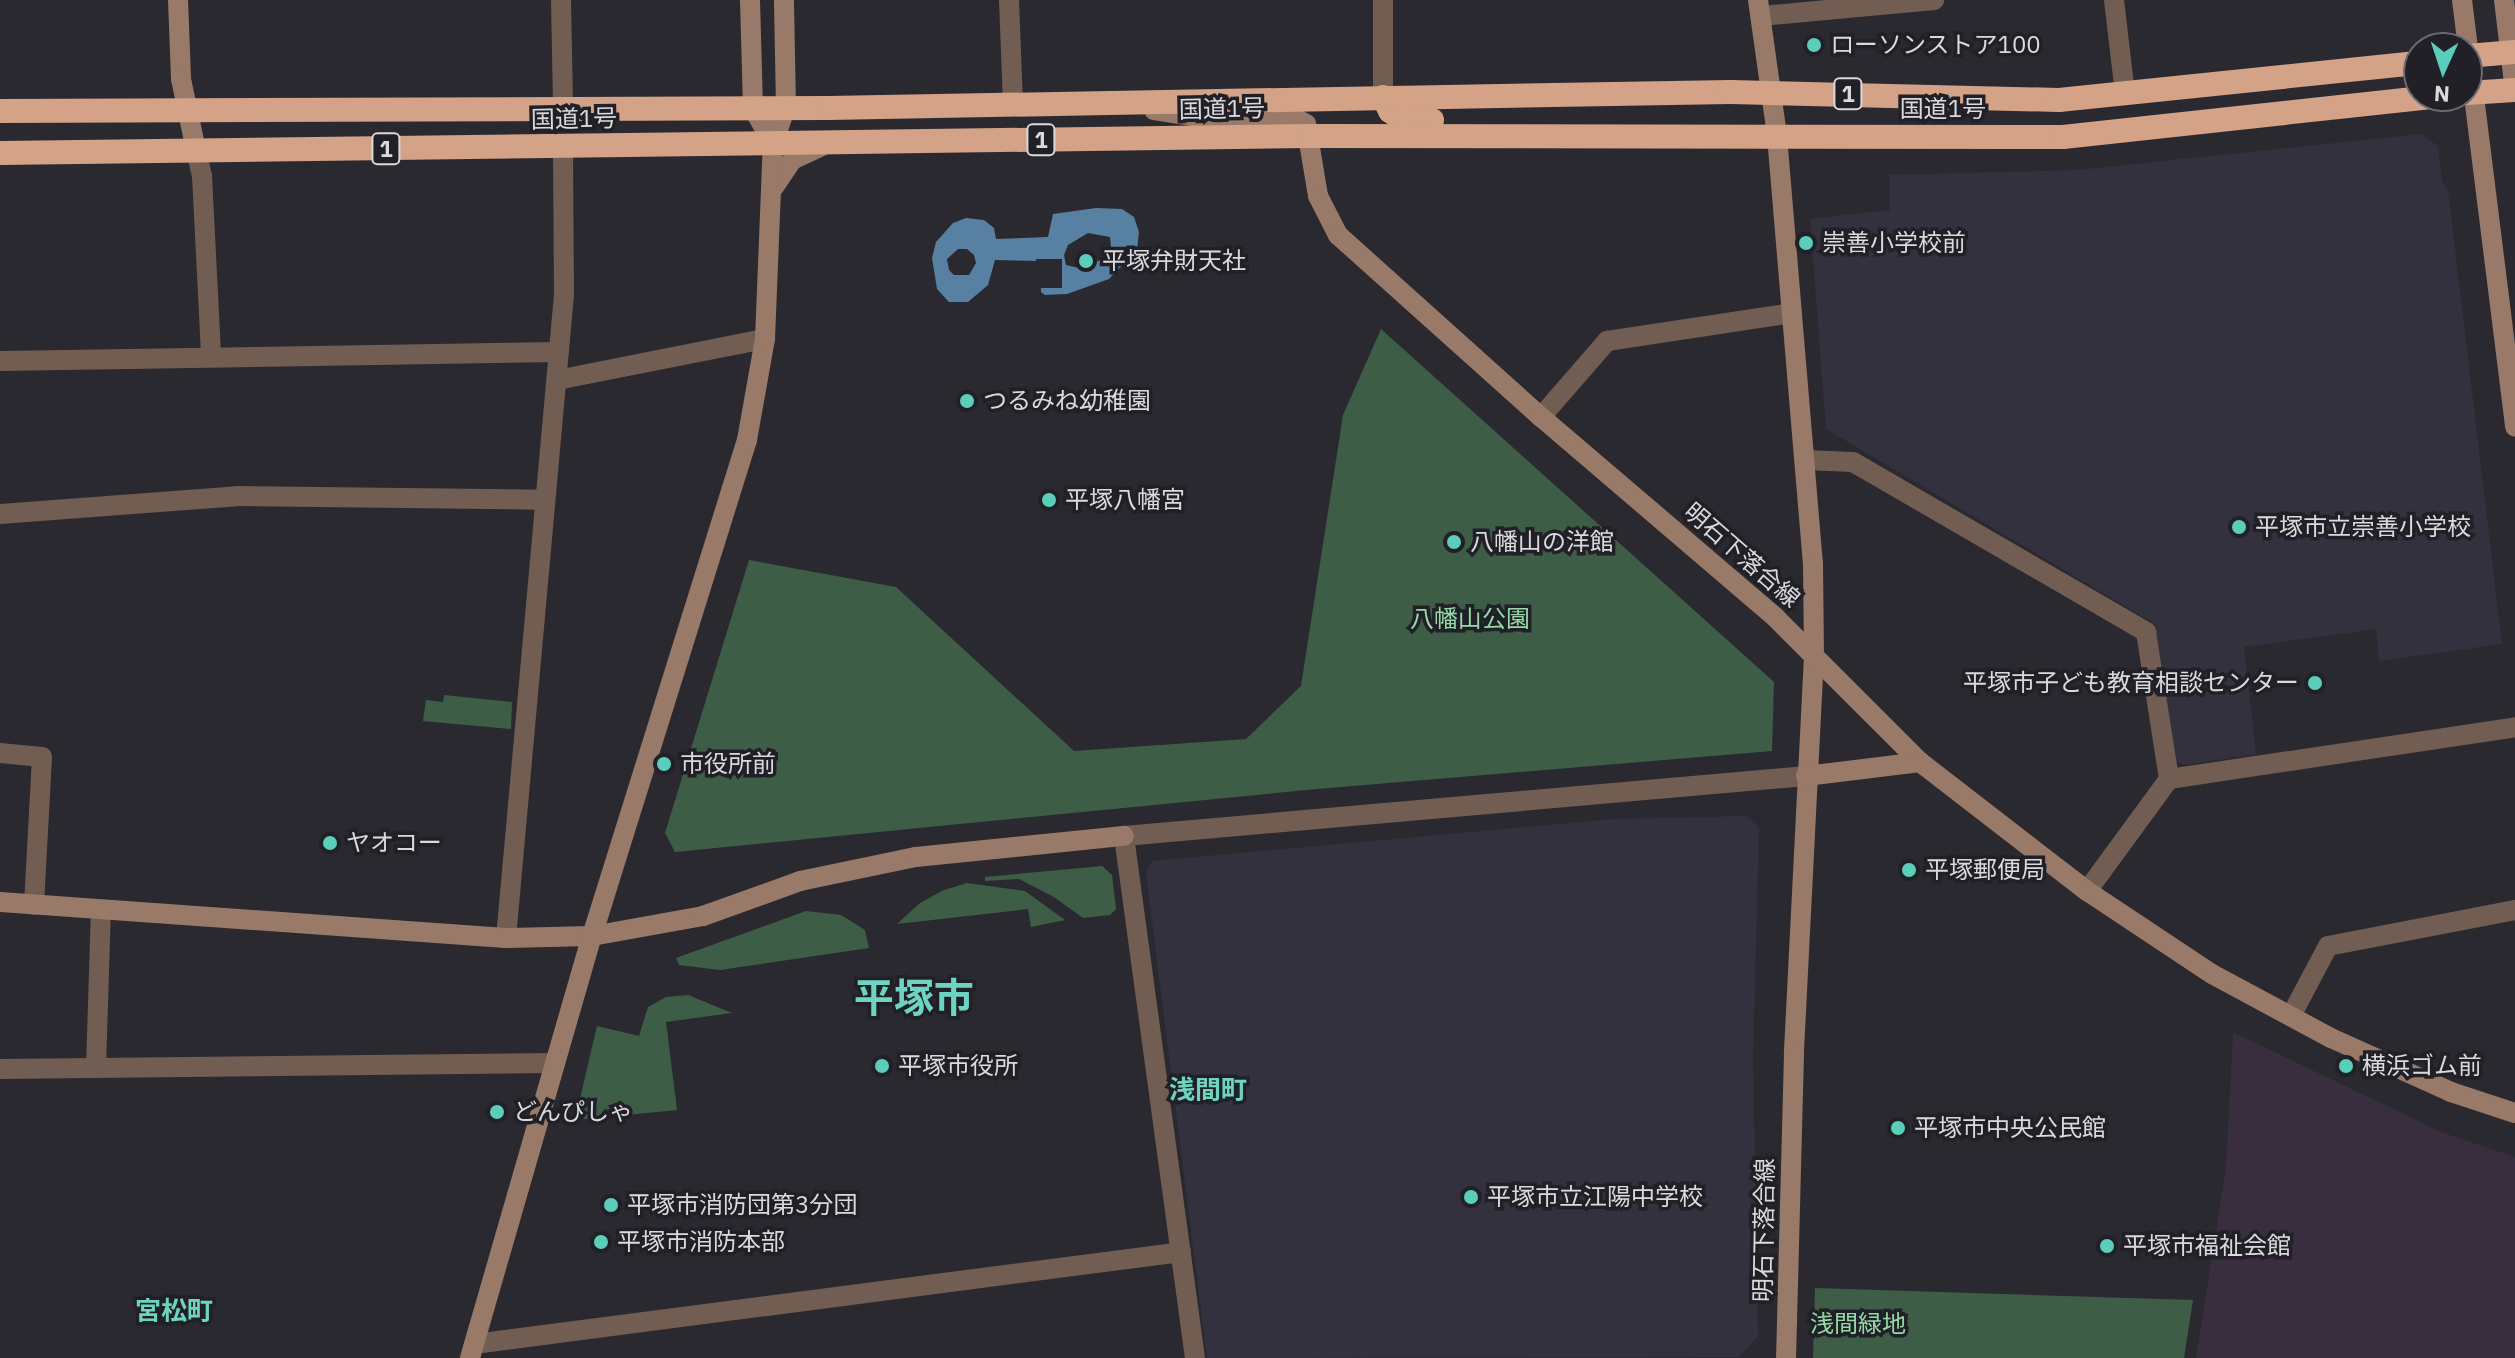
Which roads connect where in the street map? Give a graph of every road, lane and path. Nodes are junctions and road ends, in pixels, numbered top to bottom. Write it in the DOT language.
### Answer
graph roads {
  1 [pos="178,0"];
  2 [pos="561,0"];
  3 [pos="750,0"];
  4 [pos="784,0"];
  5 [pos="1009,0"];
  6 [pos="1383,0"];
  7 [pos="1934,0"];
  8 [pos="2114,0"];
  9 [pos="2462,0"];
  10 [pos="2504,0"];
  11 [pos="1760,8"];
  12 [pos="2465,32"];
  13 [pos="2513,53"];
  14 [pos="2483,55"];
  15 [pos="2403,65"];
  16 [pos="2515,90"];
  17 [pos="1771,92"];
  18 [pos="2483,92"];
  19 [pos="2125,94"];
  20 [pos="1383,97"];
  21 [pos="2403,100"];
  22 [pos="1013,104"];
  23 [pos="1118,104"];
  24 [pos="786,107"];
  25 [pos="563,108"];
  26 [pos="753,108"];
  27 [pos="185,110"];
  28 [pos="0,111"];
  29 [pos="2473,112"];
  30 [pos="1309,136"];
  31 [pos="1492,136"];
  32 [pos="1777,136"];
  33 [pos="773,144"];
  34 [pos="828,144"];
  35 [pos="563,147"];
  36 [pos="196,150"];
  37 [pos="0,153"];
  38 [pos="772,190"];
  39 [pos="1792,313"];
  40 [pos="765,339"];
  41 [pos="559,352"];
  42 [pos="211,355"];
  43 [pos="0,361"];
  44 [pos="557,380"];
  45 [pos="1541,417"];
  46 [pos="2515,427"];
  47 [pos="1805,460"];
  48 [pos="545,500"];
  49 [pos="0,514"];
  50 [pos="1814,656"];
  51 [pos="2515,727"];
  52 [pos="0,753"];
  53 [pos="1920,762"];
  54 [pos="1806,776"];
  55 [pos="2169,779"];
  56 [pos="1124,836"];
  57 [pos="2087,891"];
  58 [pos="0,902"];
  59 [pos="34,905"];
  60 [pos="2515,910"];
  61 [pos="101,911"];
  62 [pos="592,936"];
  63 [pos="506,938"];
  64 [pos="2291,1016"];
  65 [pos="555,1063"];
  66 [pos="96,1067"];
  67 [pos="0,1069"];
  68 [pos="2515,1113"];
  69 [pos="1181,1252"];
  70 [pos="472,1351"];
  71 [pos="1195,1358"];
  72 [pos="1786,1358"];
  1 -- 27 [label="street"];
  2 -- 25 [label="street"];
  3 -- 26 [label="street"];
  4 -- 24 [label="street"];
  5 -- 22 [label="street"];
  6 -- 20 [label="street"];
  7 -- 11 [label="street"];
  8 -- 19 [label="street"];
  9 -- 12 [label="street"];
  10 -- 13 [label="street"];
  11 -- 17 [label="street"];
  13 -- 14 [label="highway"];
  13 -- 16 [label="street"];
  15 -- 19 [label="highway, 国道1号 / 1"];
  16 -- 18 [label="highway"];
  17 -- 19 [label="highway, 国道1号 / 1"];
  17 -- 20 [label="highway, 国道1号 / 1"];
  17 -- 32 [label="street"];
  20 -- 23 [label="highway, 国道1号 / 1"];
  20 -- 31 [label="highway"];
  21 -- 32 [label="highway, 国道1号 / 1"];
  22 -- 23 [label="highway, 国道1号 / 1"];
  22 -- 24 [label="highway, 国道1号 / 1"];
  23 -- 30 [label="street"];
  24 -- 26 [label="highway, 1"];
  24 -- 33 [label="street"];
  25 -- 26 [label="highway, 国道1号 / 1"];
  25 -- 27 [label="highway, 国道1号 / 1"];
  26 -- 33 [label="street"];
  27 -- 28 [label="highway, 国道1号 / 1"];
  27 -- 36 [label="street"];
  29 -- 46 [label="street"];
  30 -- 31 [label="highway, 国道1号 / 1"];
  30 -- 34 [label="highway, 国道1号 / 1"];
  30 -- 45 [label="street, 明石下落合線"];
  31 -- 32 [label="highway, 国道1号 / 1"];
  32 -- 39 [label="street"];
  33 -- 34 [label="highway, 国道1号 / 1"];
  33 -- 35 [label="highway, 国道1号 / 1"];
  33 -- 38 [label="street"];
  34 -- 38 [label="street"];
  35 -- 36 [label="highway, 国道1号 / 1"];
  35 -- 41 [label="street"];
  36 -- 37 [label="highway, 国道1号 / 1"];
  36 -- 42 [label="street"];
  38 -- 40 [label="street"];
  39 -- 45 [label="street"];
  39 -- 47 [label="street"];
  40 -- 44 [label="street"];
  40 -- 62 [label="street"];
  41 -- 42 [label="street"];
  41 -- 44 [label="street"];
  42 -- 43 [label="street"];
  44 -- 48 [label="street"];
  45 -- 50 [label="street, 明石下落合線"];
  47 -- 50 [label="street"];
  47 -- 55 [label="street"];
  48 -- 49 [label="street"];
  48 -- 63 [label="street"];
  50 -- 53 [label="street"];
  50 -- 54 [label="street, 明石下落合線"];
  51 -- 55 [label="street"];
  52 -- 59 [label="street"];
  53 -- 54 [label="street"];
  53 -- 57 [label="street"];
  54 -- 56 [label="street"];
  54 -- 72 [label="street, 明石下落合線"];
  55 -- 57 [label="street"];
  56 -- 62 [label="street"];
  56 -- 69 [label="street"];
  57 -- 64 [label="street"];
  58 -- 59 [label="street"];
  59 -- 61 [label="street"];
  60 -- 64 [label="street"];
  61 -- 63 [label="street"];
  61 -- 66 [label="street"];
  62 -- 63 [label="street"];
  62 -- 65 [label="street"];
  64 -- 68 [label="street"];
  65 -- 66 [label="street"];
  65 -- 70 [label="street"];
  66 -- 67 [label="street"];
  69 -- 70 [label="street"];
  69 -- 71 [label="street"];
}
